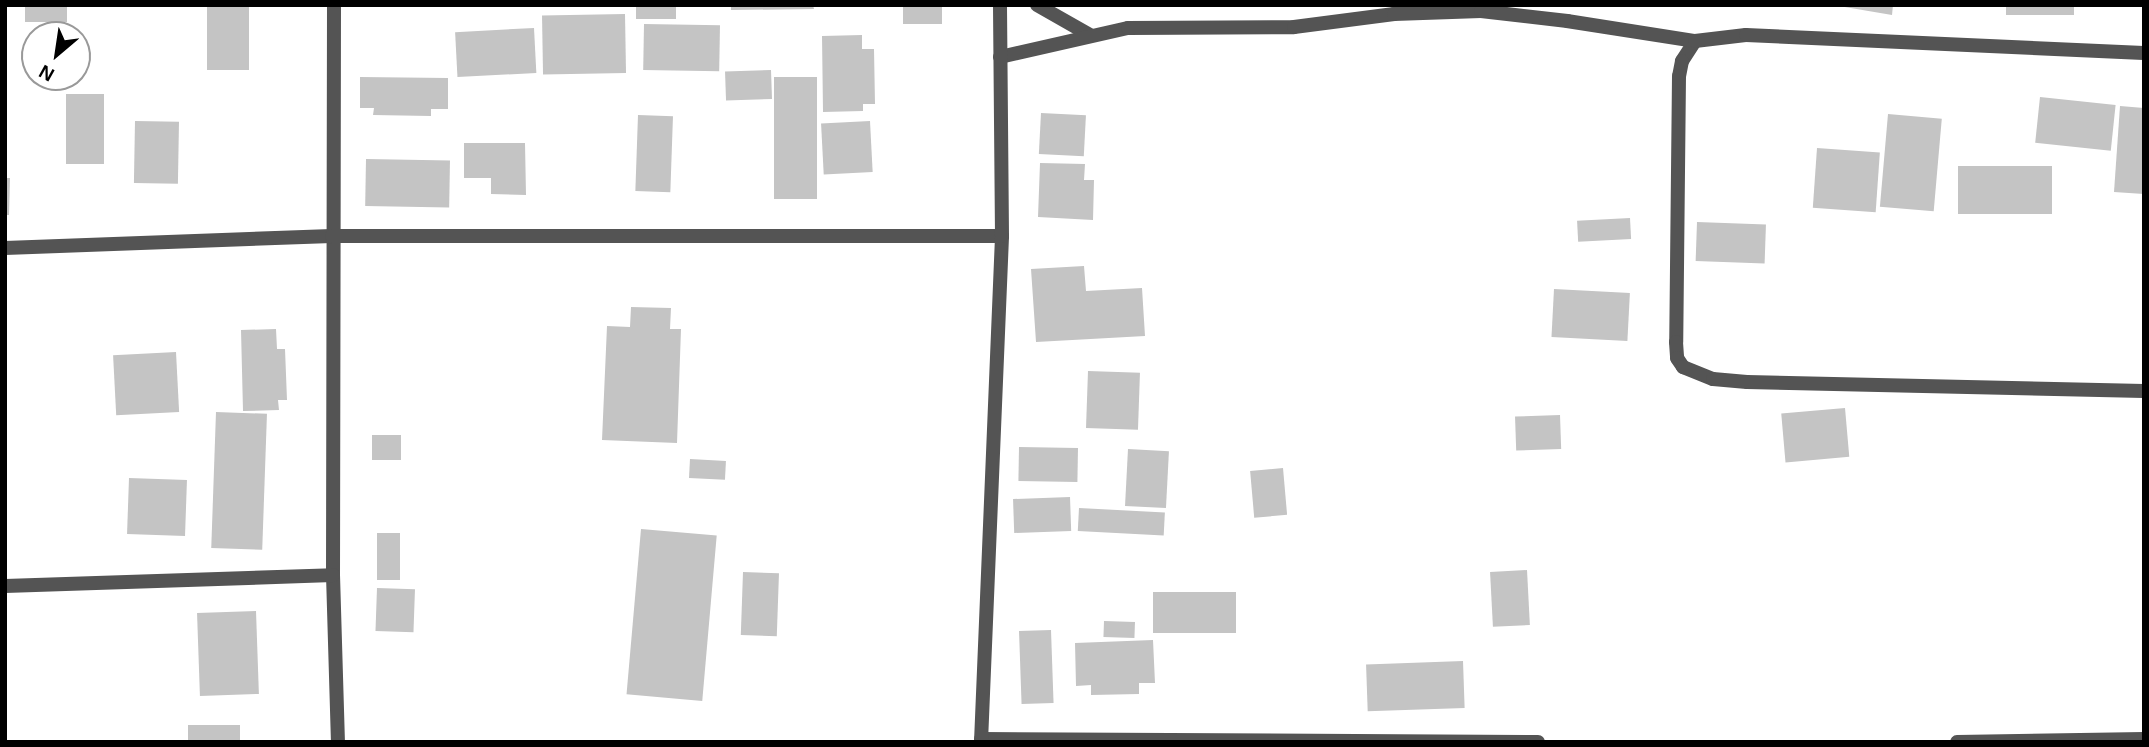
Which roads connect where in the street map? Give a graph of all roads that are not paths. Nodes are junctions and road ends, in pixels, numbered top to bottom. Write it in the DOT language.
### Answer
graph roads {
  1 [pos="334,5"];
  2 [pos="1000,5"];
  3 [pos="1037,5"];
  4 [pos="1090,35"];
  5 [pos="1695,41"];
  6 [pos="2144,53"];
  7 [pos="1000,57"];
  8 [pos="332,236"];
  9 [pos="1002,236"];
  10 [pos="5,248"];
  11 [pos="2144,391"];
  12 [pos="332,575"];
  13 [pos="5,586"];
  14 [pos="2144,739"];
  15 [pos="981,740"];
  16 [pos="338,742"];
  17 [pos="1538,742"];
  18 [pos="1957,742"];
  1 -- 8 [label="street"];
  2 -- 7 [label="street"];
  3 -- 4 [label="street"];
  4 -- 5 [label="street"];
  4 -- 7 [label="street"];
  5 -- 6 [label="street"];
  5 -- 11 [label="street"];
  7 -- 9 [label="street"];
  8 -- 9 [label="street"];
  8 -- 10 [label="street"];
  8 -- 12 [label="street"];
  9 -- 15 [label="street"];
  12 -- 13 [label="street"];
  12 -- 16 [label="street"];
  14 -- 18 [label="street"];
  15 -- 17 [label="street"];
}
